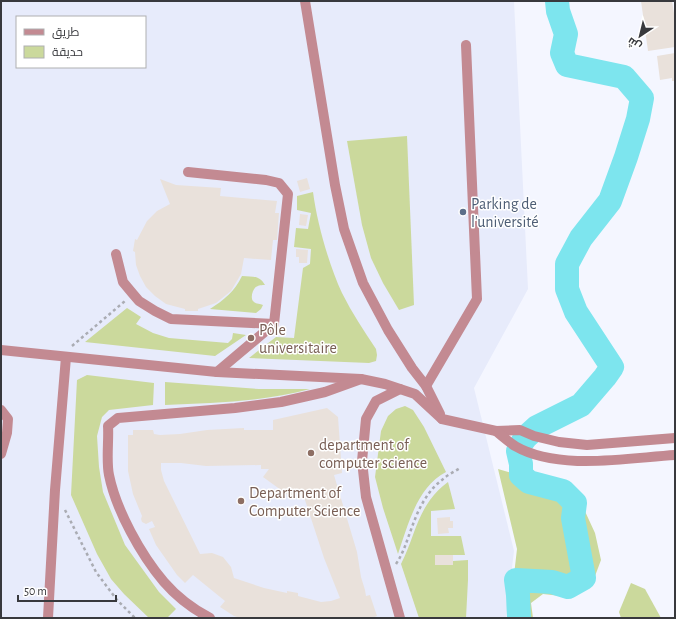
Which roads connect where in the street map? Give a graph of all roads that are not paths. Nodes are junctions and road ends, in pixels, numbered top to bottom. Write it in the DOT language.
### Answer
graph roads {
  1 [pos="305,1"];
  2 [pos="466,45"];
  3 [pos="188,172"];
  4 [pos="116,254"];
  5 [pos="274,324"];
  6 [pos="1,350"];
  7 [pos="63,357"];
  8 [pos="217,372"];
  9 [pos="361,379"];
  10 [pos="426,386"];
  11 [pos="400,389"];
  12 [pos="1,410"];
  13 [pos="442,419"];
  14 [pos="496,431"];
  15 [pos="675,438"];
  16 [pos="1,454"];
  17 [pos="675,455"];
  18 [pos="48,618"];
  19 [pos="210,618"];
  20 [pos="400,618"];
  1 -- 10 [label="lane"];
  2 -- 10 [label="lane"];
  3 -- 5 [label="lane"];
  4 -- 5 [label="lane"];
  5 -- 8 [label="lane"];
  6 -- 7 [label="lane"];
  7 -- 8 [label="lane"];
  7 -- 18 [label="lane"];
  8 -- 9 [label="lane"];
  9 -- 11 [label="lane"];
  9 -- 19 [label="lane"];
  10 -- 13 [label="lane"];
  11 -- 13 [label="lane"];
  11 -- 20 [label="lane"];
  12 -- 16 [label="lane"];
  13 -- 14 [label="lane"];
  14 -- 15 [label="lane"];
  14 -- 17 [label="lane"];
}
